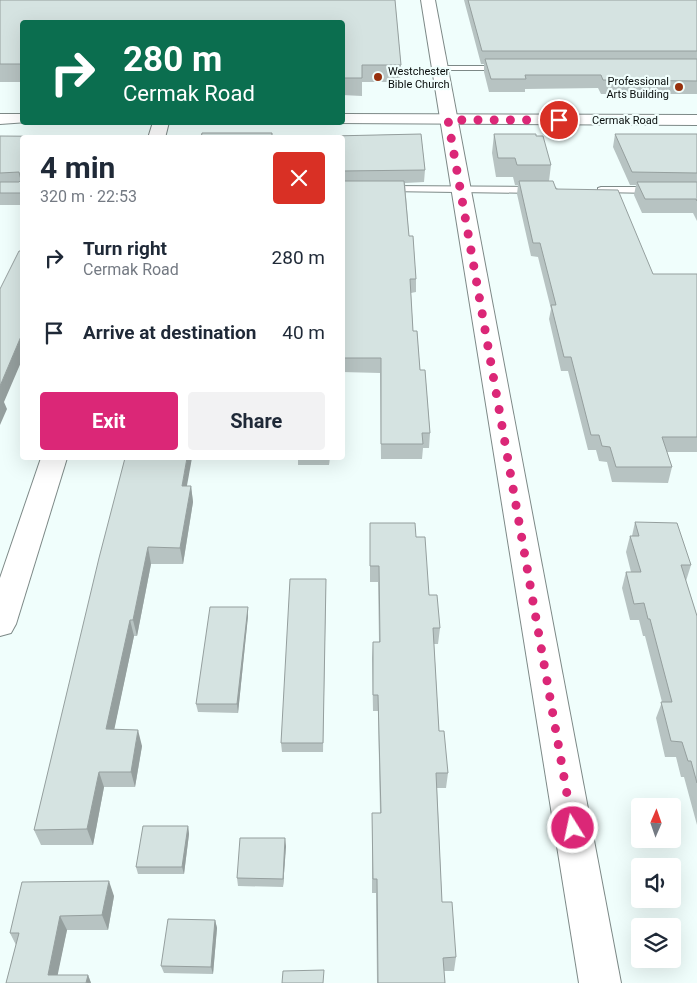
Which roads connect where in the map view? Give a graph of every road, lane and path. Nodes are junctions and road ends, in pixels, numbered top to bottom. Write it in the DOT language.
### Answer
graph roads {
  1 [pos="428,0"];
  2 [pos="439,68"];
  3 [pos="509,68"];
  4 [pos="0,119"];
  5 [pos="20,119"];
  6 [pos="345,119"];
  7 [pos="448,120"];
  8 [pos="697,120"];
  9 [pos="380,189"];
  10 [pos="460,189"];
  11 [pos="551,190"];
  12 [pos="590,190"];
  13 [pos="668,190"];
  14 [pos="53,460"];
  15 [pos="0,624"];
  16 [pos="600,983"];
  1 -- 2 [label="street"];
  2 -- 3 [label="lane"];
  2 -- 7 [label="street"];
  4 -- 5 [label="street"];
  6 -- 7 [label="street, Cermak Road"];
  7 -- 8 [label="street, Cermak Road"];
  7 -- 10 [label="street"];
  9 -- 10 [label="lane"];
  10 -- 11 [label="lane"];
  10 -- 16 [label="street"];
  12 -- 13 [label="lane"];
  14 -- 15 [label="street"];
}
